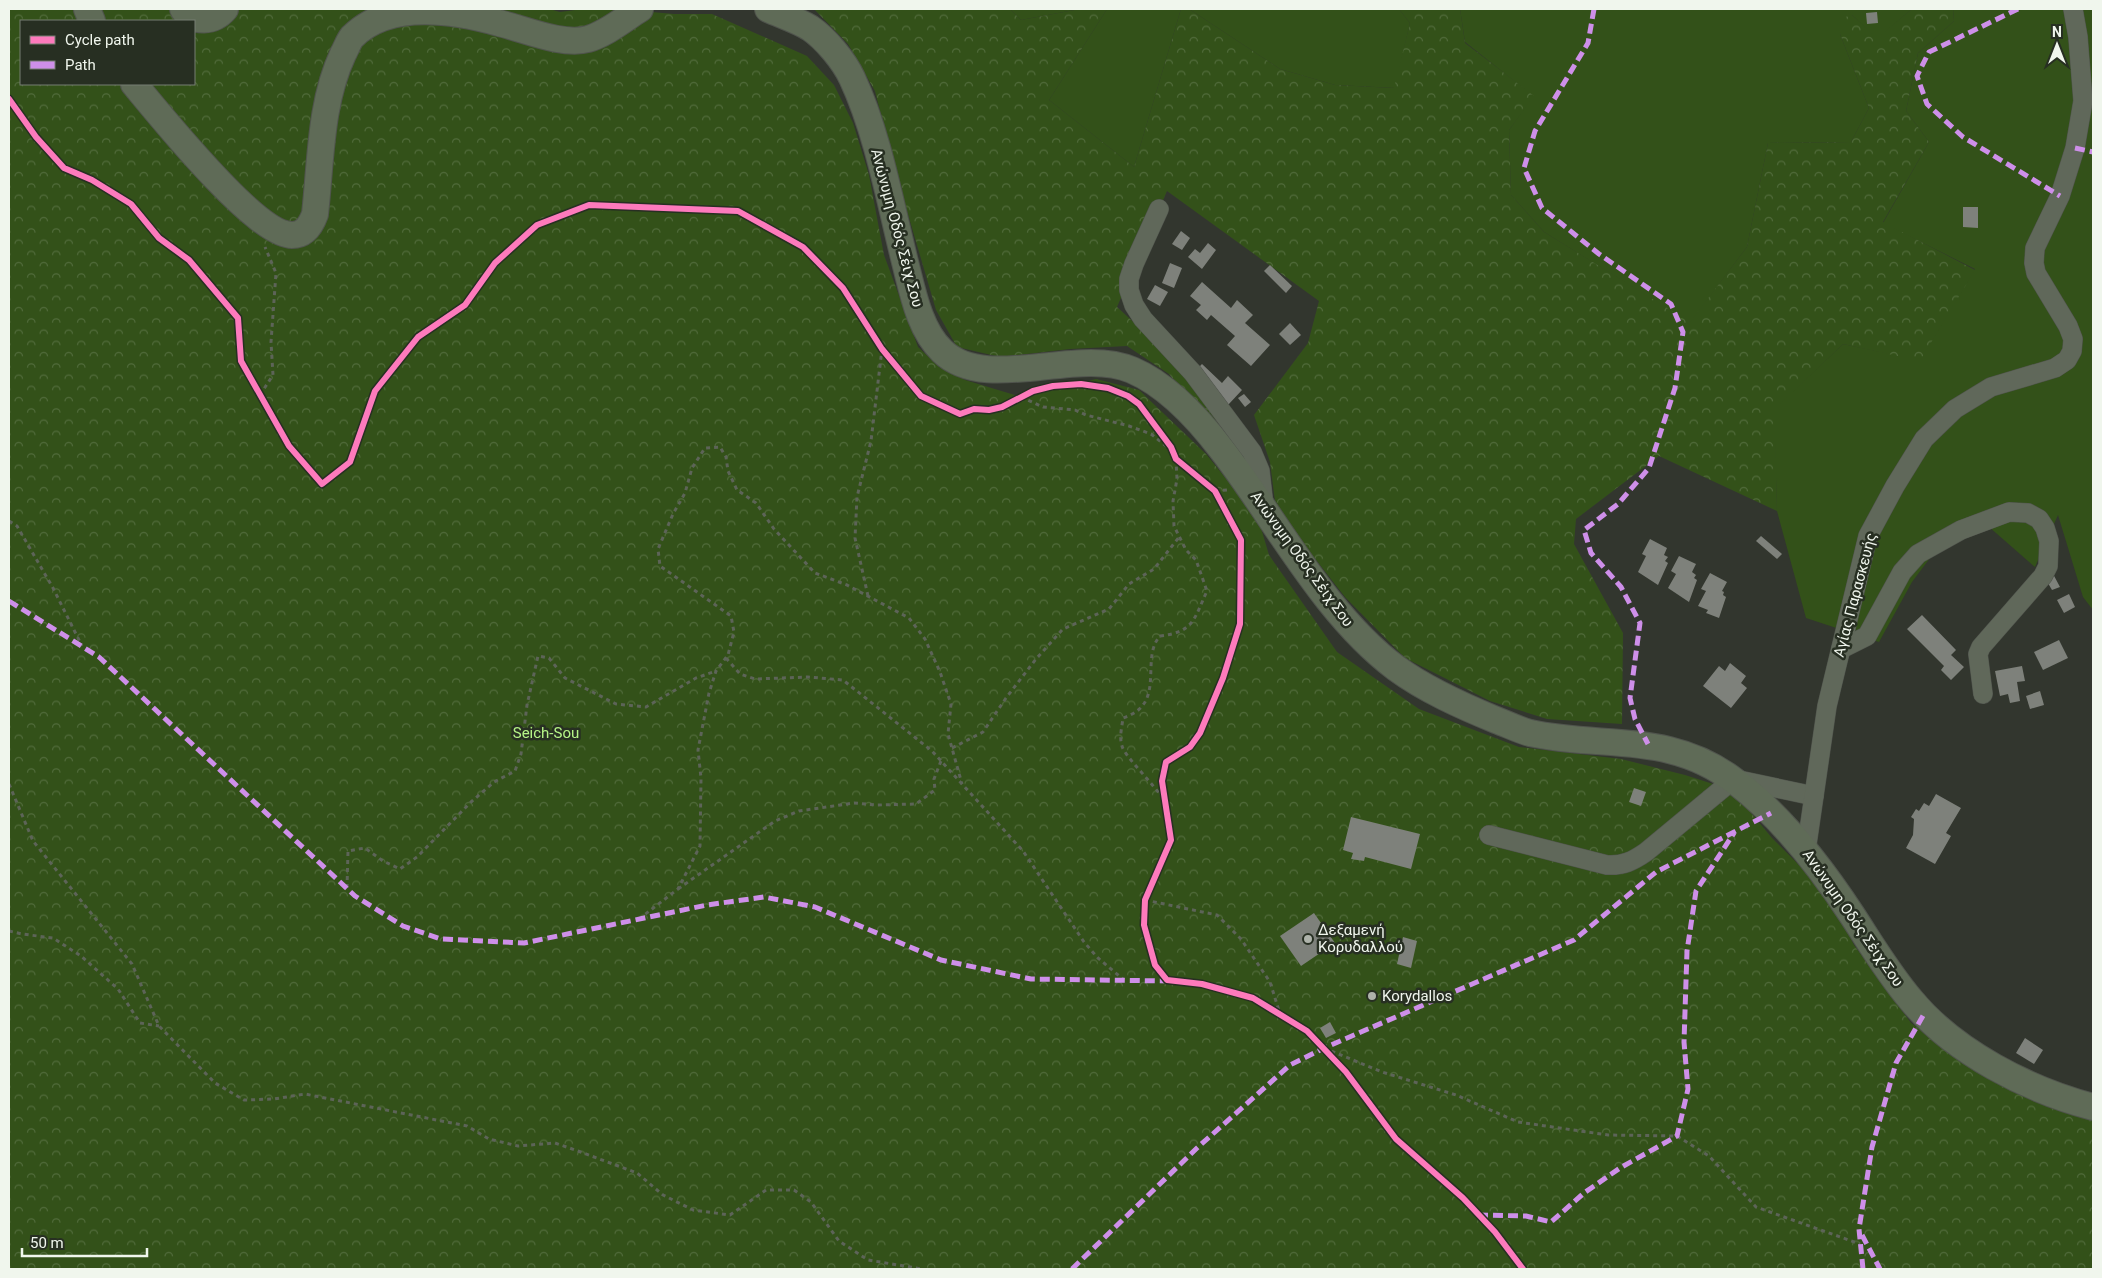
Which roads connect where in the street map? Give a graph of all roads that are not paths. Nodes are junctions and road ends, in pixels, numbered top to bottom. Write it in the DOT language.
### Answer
graph roads {
  1 [pos="183,9"];
  2 [pos="225,9"];
  3 [pos="640,9"];
  4 [pos="768,9"];
  5 [pos="2073,9"];
  6 [pos="135,85"];
  7 [pos="1159,210"];
  8 [pos="1264,508"];
  9 [pos="1841,649"];
  10 [pos="1983,694"];
  11 [pos="1734,780"];
  12 [pos="1814,796"];
  13 [pos="1489,835"];
  14 [pos="1806,851"];
  15 [pos="2093,1107"];
  1 -- 2 [label="street"];
  3 -- 6 [label="street"];
  4 -- 8 [label="street, Ανώνυμη Οδός Σέιχ Σου"];
  5 -- 9 [label="street, Αγίας Παρασκευής"];
  7 -- 8 [label="street"];
  8 -- 11 [label="street, Ανώνυμη Οδός Σέιχ Σου"];
  9 -- 10 [label="street"];
  9 -- 12 [label="street, Αγίας Παρασκευής"];
  11 -- 12 [label="street"];
  11 -- 13 [label="street"];
  11 -- 14 [label="street, Ανώνυμη Οδός Σέιχ Σου"];
  12 -- 14 [label="street, Αγίας Παρασκευής"];
  14 -- 15 [label="street, Ανώνυμη Οδός Σέιχ Σου"];
}
